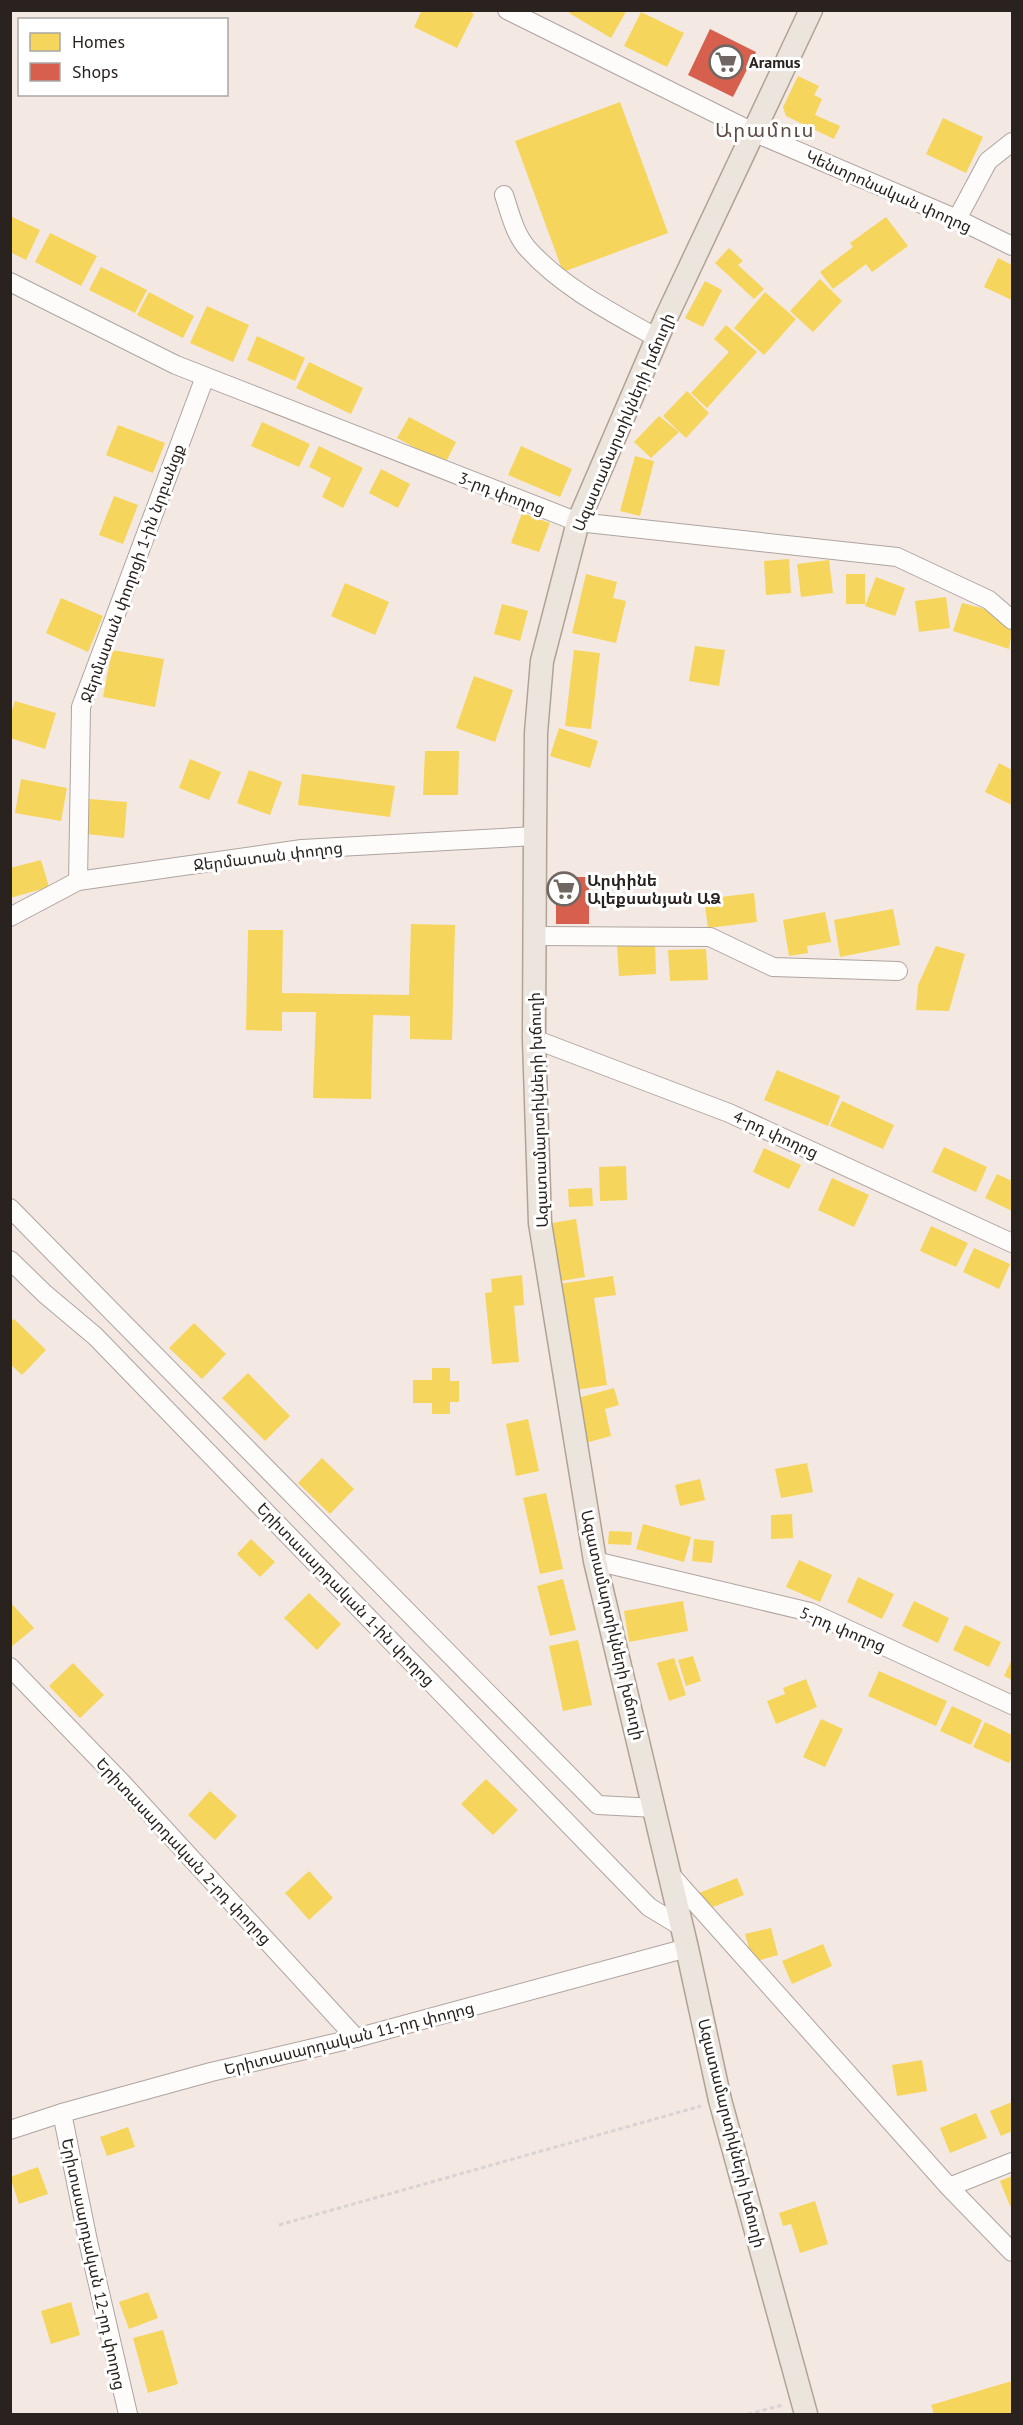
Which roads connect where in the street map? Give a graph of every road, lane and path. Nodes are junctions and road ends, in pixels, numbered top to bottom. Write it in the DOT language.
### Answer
graph roads {
  1 [pos="507,10"];
  2 [pos="812,10"];
  3 [pos="753,132"];
  4 [pos="1012,142"];
  5 [pos="504,195"];
  6 [pos="957,219"];
  7 [pos="1012,246"];
  8 [pos="10,282"];
  9 [pos="657,338"];
  10 [pos="205,377"];
  11 [pos="578,522"];
  12 [pos="1012,620"];
  13 [pos="535,836"];
  14 [pos="78,881"];
  15 [pos="10,917"];
  16 [pos="535,936"];
  17 [pos="898,972"];
  18 [pos="534,1039"];
  19 [pos="10,1208"];
  20 [pos="1012,1243"];
  21 [pos="10,1260"];
  22 [pos="595,1561"];
  23 [pos="10,1667"];
  24 [pos="1012,1705"];
  25 [pos="655,1808"];
  26 [pos="669,1873"];
  27 [pos="685,1937"];
  28 [pos="356,2038"];
  29 [pos="720,2100"];
  30 [pos="62,2113"];
  31 [pos="10,2130"];
  32 [pos="1012,2162"];
  33 [pos="949,2187"];
  34 [pos="279,2225"];
  35 [pos="1012,2252"];
  36 [pos="804,2407"];
  37 [pos="128,2415"];
  38 [pos="748,2415"];
  1 -- 3 [label="street, Կենտրոնական փողոց"];
  2 -- 3 [label="main road, Ազատամարտիկների խճուղի"];
  3 -- 6 [label="street, Կենտրոնական փողոց"];
  3 -- 9 [label="main road, Ազատամարտիկների խճուղի"];
  4 -- 6 [label="street"];
  5 -- 9 [label="street"];
  6 -- 7 [label="street, Կենտրոնական փողոց"];
  8 -- 10 [label="street, 3-րդ փողոց"];
  9 -- 11 [label="main road, Ազատամարտիկների խճուղի"];
  10 -- 11 [label="street, 3-րդ փողոց"];
  10 -- 14 [label="street, Ջերմատան փողոցի 1-ին նրբանցք"];
  11 -- 12 [label="street, 3-րդ փողոց"];
  11 -- 13 [label="main road, Ազատամարտիկների խճուղի"];
  13 -- 14 [label="street, Ջերմատան փողոց"];
  13 -- 16 [label="main road, Ազատամարտիկների խճուղի"];
  14 -- 15 [label="street, Ջերմատան փողոց"];
  16 -- 17 [label="street"];
  16 -- 18 [label="main road, Ազատամարտիկների խճուղի"];
  18 -- 20 [label="street, 4-րդ փողոց"];
  18 -- 22 [label="main road, Ազատամարտիկների խճուղի"];
  19 -- 25 [label="street"];
  21 -- 27 [label="street, Երիտասարդական 1-ին փողոց"];
  22 -- 24 [label="street, 5-րդ փողոց"];
  22 -- 25 [label="main road, Ազատամարտիկների խճուղի"];
  23 -- 28 [label="street, Երիտասարդական 2-րդ փողոց"];
  25 -- 26 [label="main road, Ազատամարտիկների խճուղի"];
  26 -- 27 [label="main road, Ազատամարտիկների խճուղի"];
  26 -- 33 [label="street"];
  27 -- 28 [label="street, Երիտասարդական 11-րդ փողոց"];
  27 -- 29 [label="main road, Ազատամարտիկների խճուղի"];
  28 -- 30 [label="street, Երիտասարդական 11-րդ փողոց"];
  29 -- 34 [label="path"];
  29 -- 36 [label="main road, Ազատամարտիկների խճուղի"];
  30 -- 31 [label="street, Երիտասարդական 11-րդ փողոց"];
  30 -- 37 [label="street, Երիտասարդական 12-րդ փողոց"];
  32 -- 33 [label="street"];
  33 -- 35 [label="street"];
  36 -- 38 [label="path"];
}
